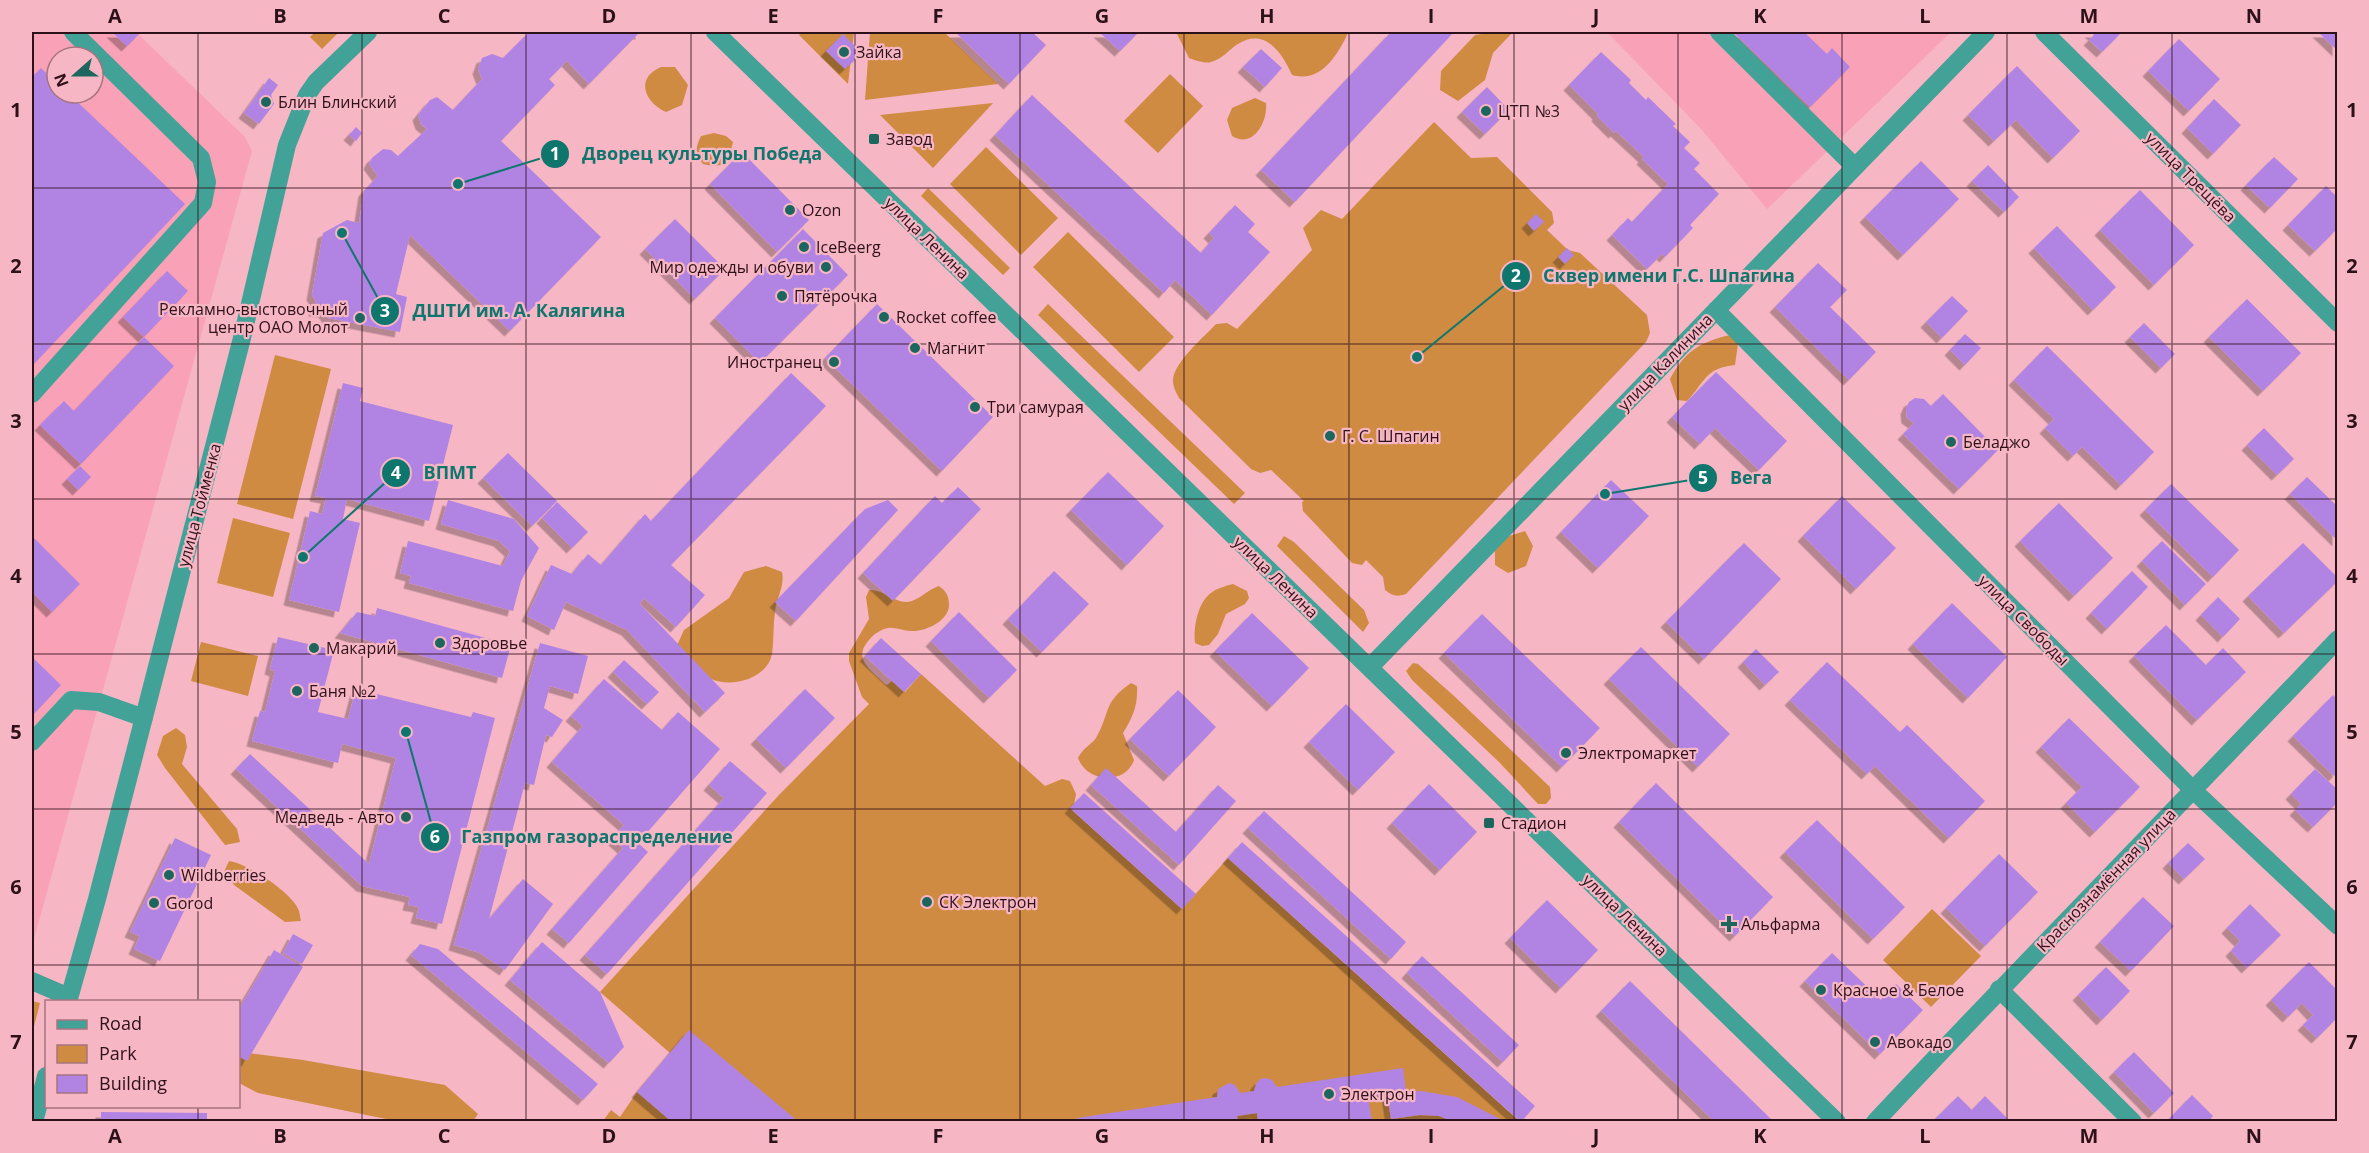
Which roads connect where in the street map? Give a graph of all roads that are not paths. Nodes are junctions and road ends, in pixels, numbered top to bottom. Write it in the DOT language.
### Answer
graph roads {
  1 [pos="74,32"];
  2 [pos="368,32"];
  3 [pos="715,32"];
  4 [pos="1719,32"];
  5 [pos="1986,32"];
  6 [pos="2044,32"];
  7 [pos="1855,167"];
  8 [pos="1716,310"];
  9 [pos="2337,323"];
  10 [pos="32,394"];
  11 [pos="2337,639"];
  12 [pos="1370,667"];
  13 [pos="144,718"];
  14 [pos="32,742"];
  15 [pos="2194,791"];
  16 [pos="2337,926"];
  17 [pos="32,981"];
  18 [pos="1999,989"];
  19 [pos="68,999"];
  20 [pos="45,1080"];
  21 [pos="1828,1118"];
  22 [pos="33,1122"];
  23 [pos="1875,1122"];
  24 [pos="2133,1122"];
  1 -- 10 [label="street"];
  2 -- 13 [label="street, улица Тойменка"];
  3 -- 12 [label="street, улица Ленина"];
  4 -- 7 [label="street"];
  5 -- 7 [label="street, улица Калинина"];
  6 -- 9 [label="street, улица Трещёва"];
  7 -- 8 [label="street, улица Калинина"];
  8 -- 12 [label="street, улица Калинина"];
  8 -- 15 [label="street, улица Свободы"];
  11 -- 15 [label="street, Краснознамённая улица"];
  12 -- 21 [label="street, улица Ленина"];
  13 -- 14 [label="street"];
  13 -- 19 [label="street, улица Тойменка"];
  15 -- 16 [label="street, улица Свободы"];
  15 -- 18 [label="street, Краснознамённая улица"];
  17 -- 19 [label="street"];
  18 -- 23 [label="street, Краснознамённая улица"];
  18 -- 24 [label="street"];
  20 -- 22 [label="street"];
}
